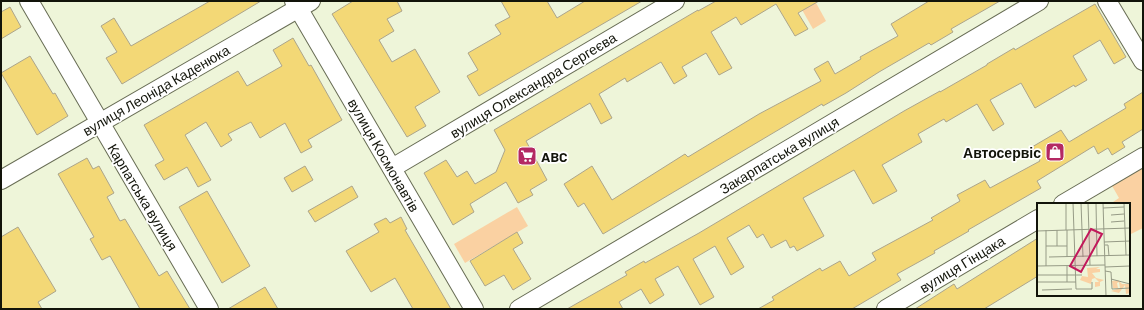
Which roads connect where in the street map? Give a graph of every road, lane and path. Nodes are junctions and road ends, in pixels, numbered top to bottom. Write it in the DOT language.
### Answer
graph roads {
  1 [pos="29,1"];
  2 [pos="675,1"];
  3 [pos="1039,1"];
  4 [pos="1107,1"];
  5 [pos="301,4"];
  6 [pos="1143,61"];
  7 [pos="99,122"];
  8 [pos="1143,157"];
  9 [pos="392,168"];
  10 [pos="1,180"];
  11 [pos="1065,203"];
  12 [pos="1037,220"];
  13 [pos="210,309"];
  14 [pos="474,309"];
  15 [pos="519,309"];
  16 [pos="886,309"];
  1 -- 7 [label="street, Карпатська вулиця"];
  2 -- 9 [label="street, вулиця Олександра Сергеєва"];
  3 -- 15 [label="street, Закарпатська вулиця"];
  4 -- 6 [label="street"];
  5 -- 7 [label="street, вулиця Леоніда Каденюка"];
  5 -- 9 [label="street, вулиця Космонавтів"];
  7 -- 10 [label="street, вулиця Леоніда Каденюка"];
  7 -- 13 [label="street, Карпатська вулиця"];
  8 -- 11 [label="street"];
  9 -- 14 [label="street, вулиця Космонавтів"];
  12 -- 16 [label="street, вулиця Гінцака"];
}
